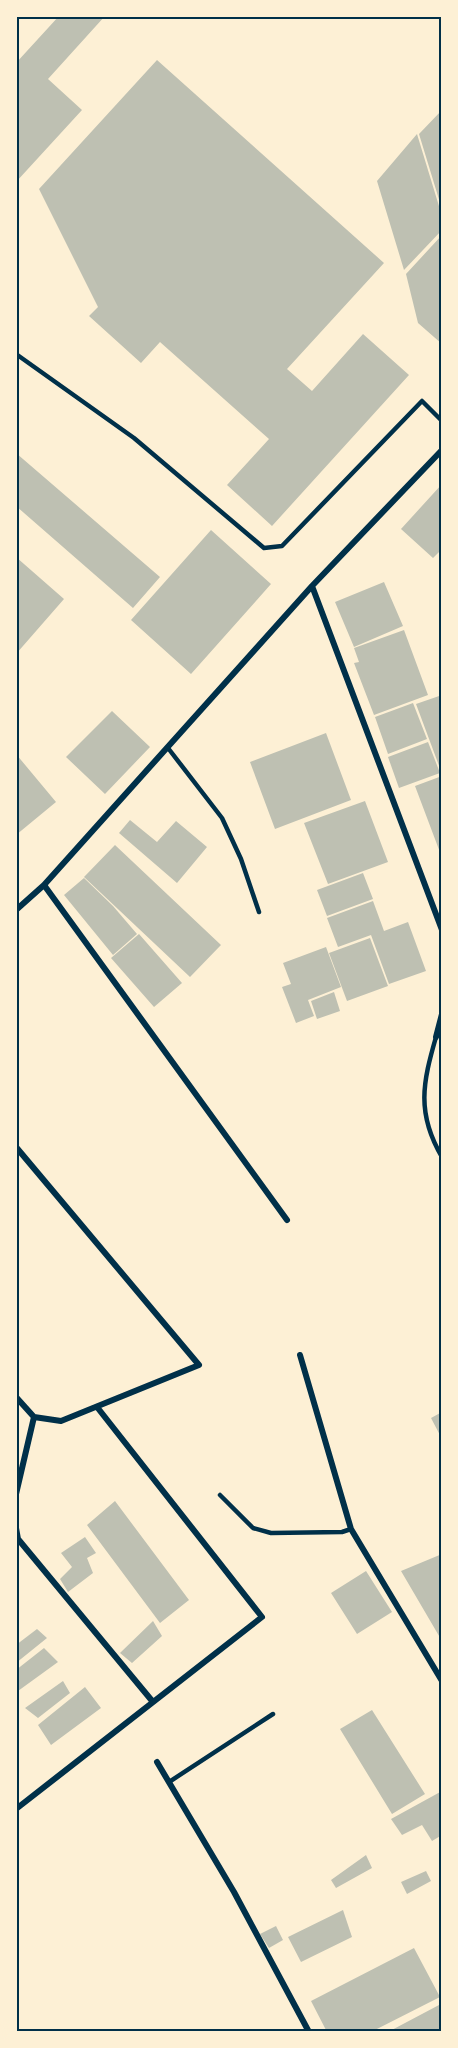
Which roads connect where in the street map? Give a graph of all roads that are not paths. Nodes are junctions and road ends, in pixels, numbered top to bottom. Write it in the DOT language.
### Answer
graph roads {
  1 [pos="16,354"];
  2 [pos="441,421"];
  3 [pos="441,450"];
  4 [pos="312,586"];
  5 [pos="168,748"];
  6 [pos="44,885"];
  7 [pos="16,910"];
  8 [pos="259,912"];
  9 [pos="441,930"];
  10 [pos="441,1014"];
  11 [pos="436,1037"];
  12 [pos="16,1147"];
  13 [pos="441,1157"];
  14 [pos="287,1220"];
  15 [pos="300,1355"];
  16 [pos="16,1397"];
  17 [pos="97,1407"];
  18 [pos="34,1417"];
  19 [pos="16,1494"];
  20 [pos="220,1495"];
  21 [pos="16,1528"];
  22 [pos="351,1529"];
  23 [pos="17,1538"];
  24 [pos="441,1681"];
  25 [pos="153,1702"];
  26 [pos="273,1714"];
  27 [pos="157,1762"];
  28 [pos="169,1782"];
  29 [pos="16,1809"];
  30 [pos="309,2031"];
  1 -- 2 [label="lane"];
  3 -- 4 [label="street"];
  4 -- 5 [label="street"];
  4 -- 9 [label="street"];
  5 -- 6 [label="street"];
  5 -- 8 [label="lane"];
  6 -- 7 [label="street"];
  6 -- 14 [label="street"];
  10 -- 11 [label="street"];
  11 -- 13 [label="lane"];
  12 -- 17 [label="street"];
  15 -- 22 [label="street"];
  16 -- 18 [label="street"];
  17 -- 18 [label="street"];
  17 -- 25 [label="street"];
  18 -- 19 [label="street"];
  20 -- 22 [label="lane"];
  21 -- 23 [label="street"];
  22 -- 24 [label="street"];
  23 -- 25 [label="street"];
  25 -- 29 [label="street"];
  26 -- 28 [label="lane"];
  27 -- 28 [label="street"];
  28 -- 30 [label="street"];
}
